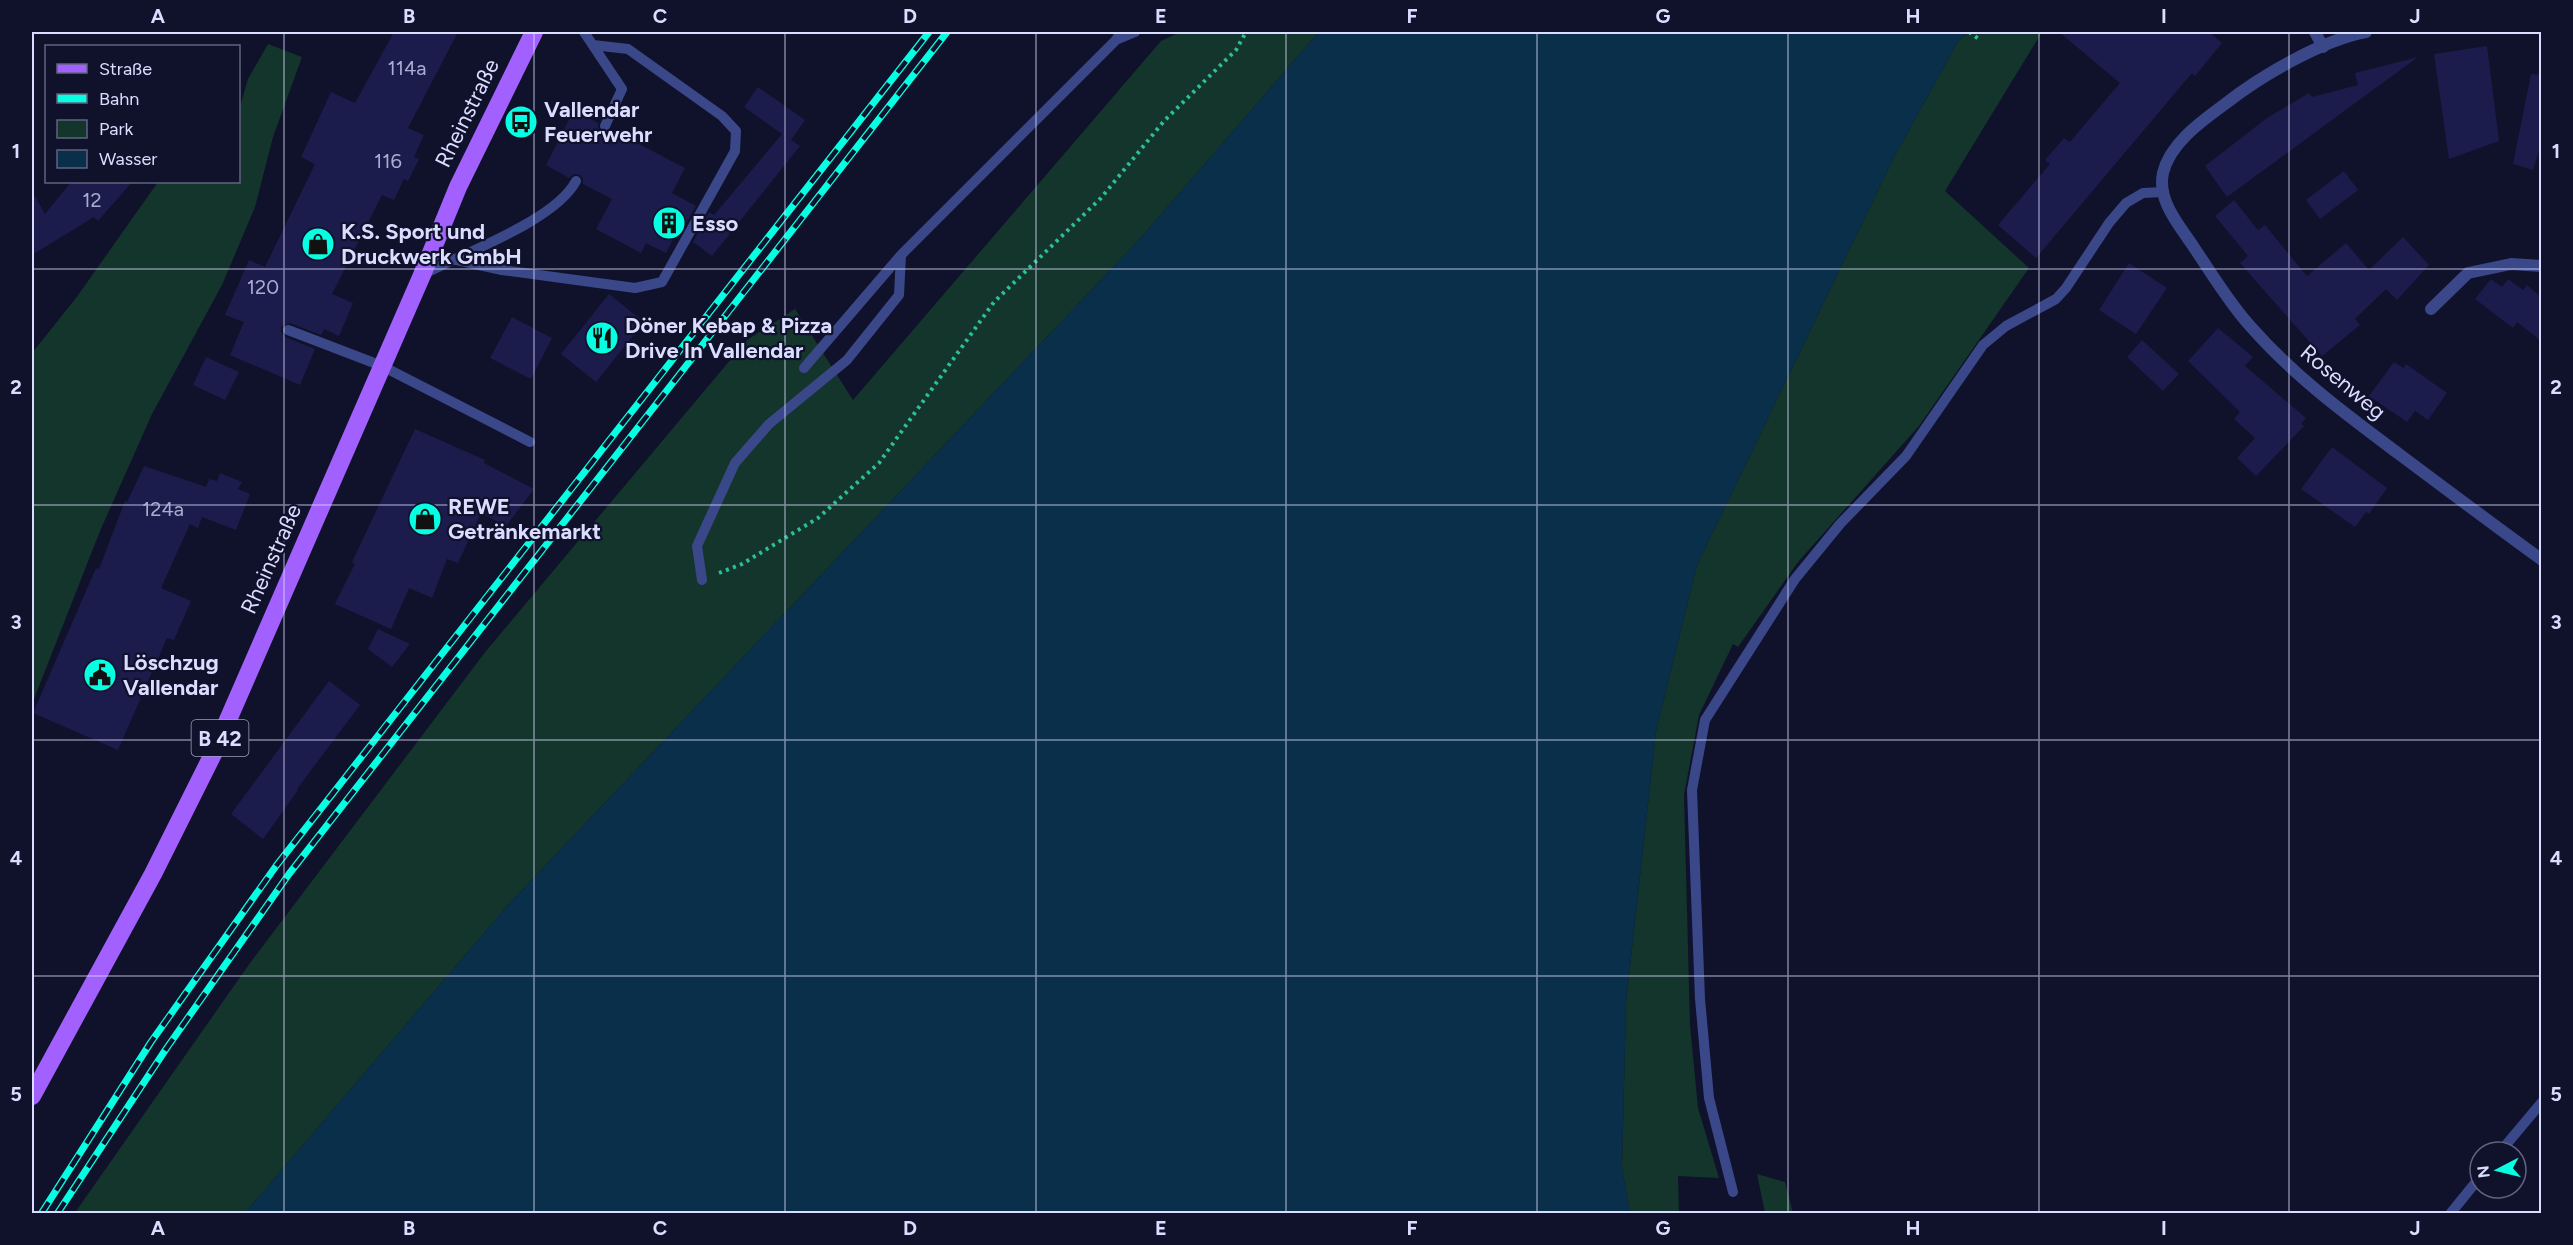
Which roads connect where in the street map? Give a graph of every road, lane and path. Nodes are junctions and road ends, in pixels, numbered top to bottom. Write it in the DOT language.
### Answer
graph roads {
  1 [pos="534,32"];
  2 [pos="584,32"];
  3 [pos="1135,32"];
  4 [pos="1246,32"];
  5 [pos="1969,32"];
  6 [pos="2315,32"];
  7 [pos="2366,32"];
  8 [pos="1119,36"];
  9 [pos="1978,39"];
  10 [pos="593,45"];
  11 [pos="2323,47"];
  12 [pos="605,126"];
  13 [pos="576,181"];
  14 [pos="2163,192"];
  15 [pos="901,255"];
  16 [pos="452,259"];
  17 [pos="2541,266"];
  18 [pos="422,275"];
  19 [pos="2431,309"];
  20 [pos="288,330"];
  21 [pos="382,366"];
  22 [pos="804,368"];
  23 [pos="530,442"];
  24 [pos="2541,560"];
  25 [pos="702,580"];
  26 [pos="32,1096"];
  27 [pos="2541,1102"];
  28 [pos="2510,1140"];
  29 [pos="1733,1192"];
  30 [pos="2468,1192"];
  31 [pos="2450,1214"];
  1 -- 18 [label="main road, Rheinstraße / B 42"];
  2 -- 10 [label="lane"];
  3 -- 8 [label="lane"];
  4 -- 25 [label="path"];
  5 -- 9 [label="path"];
  6 -- 11 [label="street"];
  7 -- 11 [label="street"];
  8 -- 15 [label="lane"];
  10 -- 12 [label="lane"];
  10 -- 16 [label="lane"];
  11 -- 14 [label="street"];
  13 -- 16 [label="lane"];
  14 -- 24 [label="street, Rosenweg"];
  14 -- 29 [label="lane"];
  15 -- 22 [label="lane"];
  15 -- 25 [label="lane"];
  16 -- 18 [label="lane"];
  17 -- 19 [label="street"];
  18 -- 21 [label="main road, Rheinstraße / B 42"];
  20 -- 21 [label="lane"];
  21 -- 23 [label="lane"];
  21 -- 26 [label="main road, Rheinstraße / B 42"];
  27 -- 28 [label="lane"];
  30 -- 31 [label="lane"];
}
